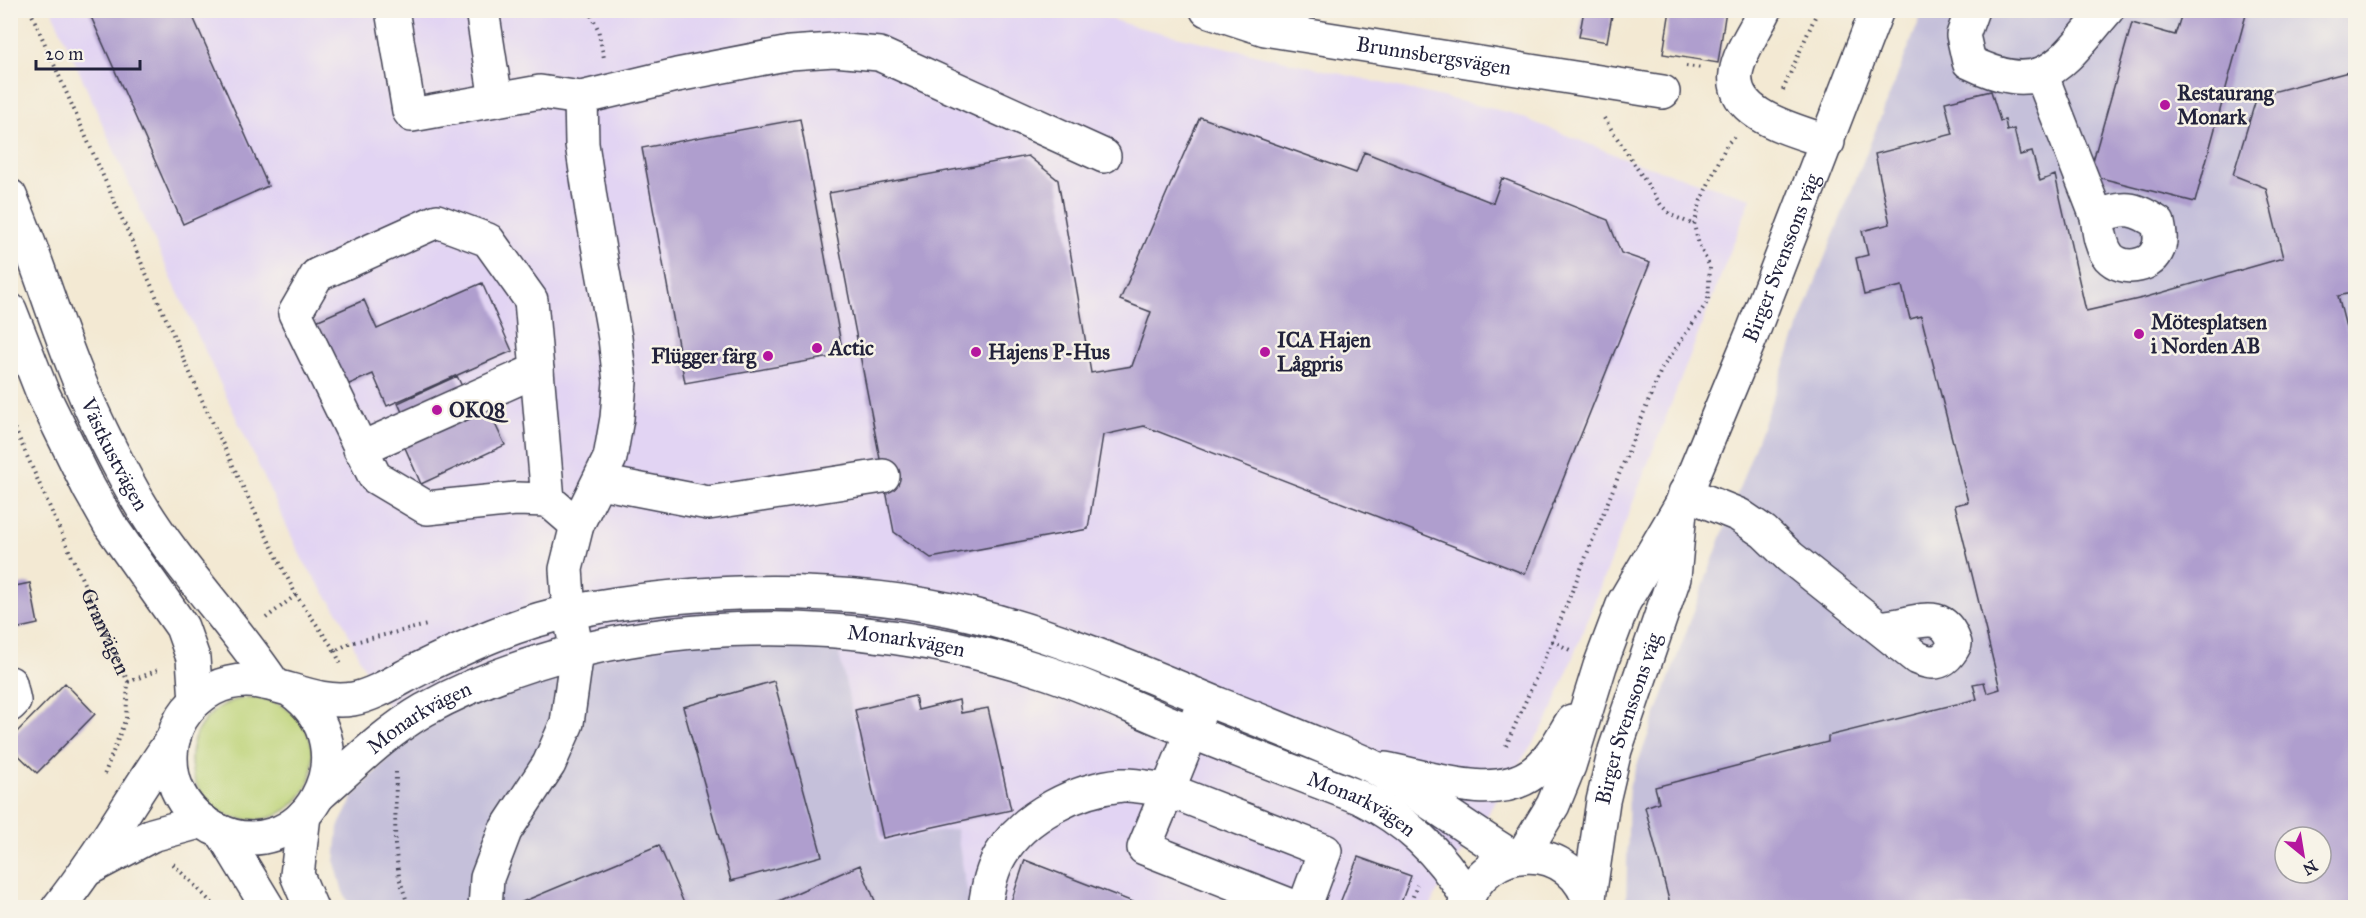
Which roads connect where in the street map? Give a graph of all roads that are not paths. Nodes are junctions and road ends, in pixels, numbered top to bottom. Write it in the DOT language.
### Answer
graph roads {
  1 [pos="392,10"];
  2 [pos="482,10"];
  3 [pos="1207,10"];
  4 [pos="1765,10"];
  5 [pos="1877,10"];
  6 [pos="1972,10"];
  7 [pos="2107,10"];
  8 [pos="2041,74"];
  9 [pos="1663,92"];
  10 [pos="595,95"];
  11 [pos="496,100"];
  12 [pos="1828,142"];
  13 [pos="1104,156"];
  14 [pos="10,196"];
  15 [pos="2097,217"];
  16 [pos="10,310"];
  17 [pos="537,370"];
  18 [pos="360,449"];
  19 [pos="883,476"];
  20 [pos="600,482"];
  21 [pos="1683,499"];
  22 [pos="548,501"];
  23 [pos="577,525"];
  24 [pos="569,612"];
  25 [pos="1878,627"];
  26 [pos="577,651"];
  27 [pos="10,683"];
  28 [pos="282,686"];
  29 [pos="1591,692"];
  30 [pos="1204,698"];
  31 [pos="196,700"];
  32 [pos="10,705"];
  33 [pos="1193,732"];
  34 [pos="174,737"];
  35 [pos="1374,766"];
  36 [pos="1168,790"];
  37 [pos="312,804"];
  38 [pos="212,826"];
  39 [pos="1518,856"];
  40 [pos="90,868"];
  41 [pos="1466,902"];
  42 [pos="1590,903"];
  43 [pos="58,908"];
  44 [pos="268,908"];
  45 [pos="311,908"];
  46 [pos="485,908"];
  47 [pos="985,908"];
  48 [pos="1297,908"];
  49 [pos="1304,908"];
  1 -- 11 [label="street"];
  2 -- 11 [label="street"];
  3 -- 9 [label="street, Brunnsbergsvägen"];
  4 -- 12 [label="street"];
  5 -- 12 [label="street, Birger Svenssons väg"];
  6 -- 8 [label="street"];
  7 -- 8 [label="street"];
  8 -- 15 [label="street"];
  10 -- 11 [label="street"];
  10 -- 13 [label="street"];
  10 -- 20 [label="street"];
  12 -- 21 [label="street, Birger Svenssons väg"];
  14 -- 28 [label="street, Västkustvägen"];
  16 -- 31 [label="street, Västkustvägen"];
  17 -- 18 [label="street"];
  17 -- 18 [label="street"];
  17 -- 22 [label="street"];
  18 -- 22 [label="street"];
  19 -- 20 [label="street"];
  20 -- 23 [label="street"];
  21 -- 25 [label="street"];
  21 -- 29 [label="street, Birger Svenssons väg"];
  21 -- 42 [label="street, Birger Svenssons väg"];
  22 -- 23 [label="street"];
  23 -- 24 [label="street"];
  24 -- 26 [label="street"];
  24 -- 28 [label="street, Monarkvägen"];
  24 -- 30 [label="street, Monarkvägen"];
  26 -- 33 [label="street, Monarkvägen"];
  26 -- 37 [label="street, Monarkvägen"];
  26 -- 46 [label="street"];
  27 -- 32 [label="street"];
  28 -- 31 [label="street"];
  28 -- 37 [label="street"];
  29 -- 35 [label="street, Monarkvägen"];
  29 -- 39 [label="street, Birger Svenssons väg"];
  30 -- 33 [label="street"];
  30 -- 35 [label="street, Monarkvägen"];
  31 -- 34 [label="street"];
  33 -- 36 [label="street"];
  33 -- 41 [label="street, Monarkvägen"];
  34 -- 38 [label="street"];
  34 -- 40 [label="street"];
  35 -- 39 [label="street, Monarkvägen"];
  36 -- 47 [label="street"];
  36 -- 48 [label="street"];
  36 -- 49 [label="street"];
  37 -- 38 [label="street"];
  37 -- 45 [label="street"];
  38 -- 40 [label="street"];
  38 -- 44 [label="street"];
  39 -- 41 [label="street"];
  39 -- 42 [label="street, Birger Svenssons väg"];
  40 -- 43 [label="street"];
}
